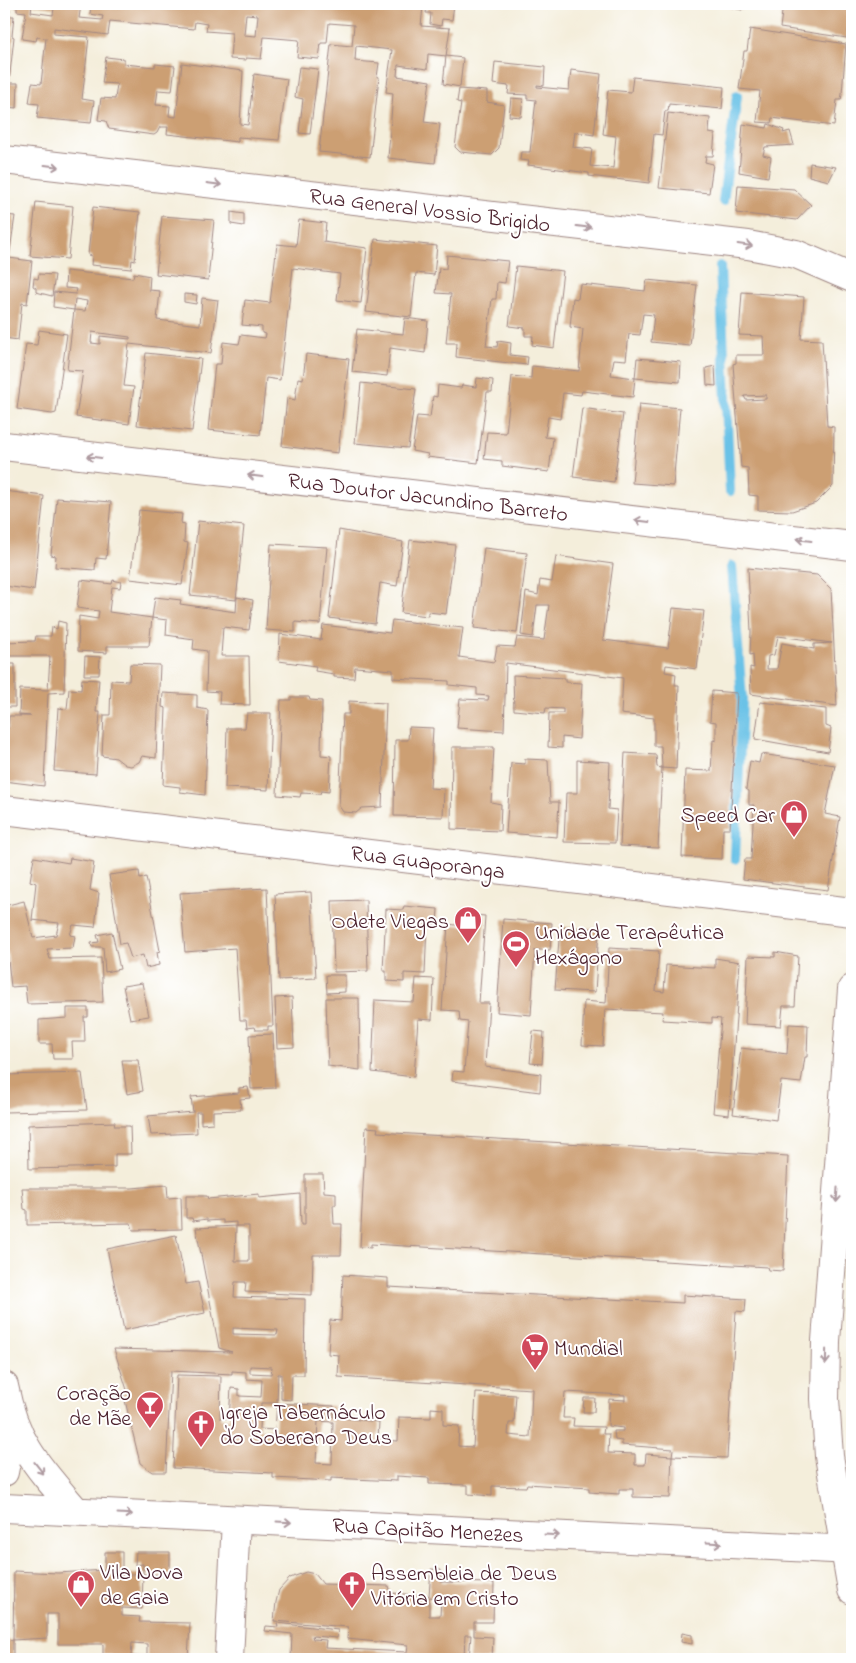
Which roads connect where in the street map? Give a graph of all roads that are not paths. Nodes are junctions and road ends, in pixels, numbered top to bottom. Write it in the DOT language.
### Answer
graph roads {
  1 [pos="4,160"];
  2 [pos="852,278"];
  3 [pos="4,446"];
  4 [pos="852,546"];
  5 [pos="4,810"];
  6 [pos="852,912"];
  7 [pos="852,989"];
  8 [pos="4,1386"];
  9 [pos="13,1426"];
  10 [pos="4,1472"];
  11 [pos="4,1508"];
  12 [pos="76,1511"];
  13 [pos="236,1520"];
  14 [pos="848,1550"];
  15 [pos="852,1590"];
  16 [pos="229,1659"];
  1 -- 2 [label="street, Rua General Vossio Brigido, one-way"];
  4 -- 3 [label="street, Rua Doutor Jacundino Barreto, one-way"];
  5 -- 6 [label="street, Rua Guaporanga"];
  7 -- 14 [label="street, one-way"];
  8 -- 9 [label="street"];
  9 -- 10 [label="street"];
  9 -- 12 [label="street, one-way"];
  11 -- 12 [label="street, Rua Capitão Menezes"];
  12 -- 13 [label="street, Rua Capitão Menezes, one-way"];
  13 -- 14 [label="street, Rua Capitão Menezes, one-way"];
  13 -- 16 [label="street"];
  14 -- 15 [label="street"];
}
